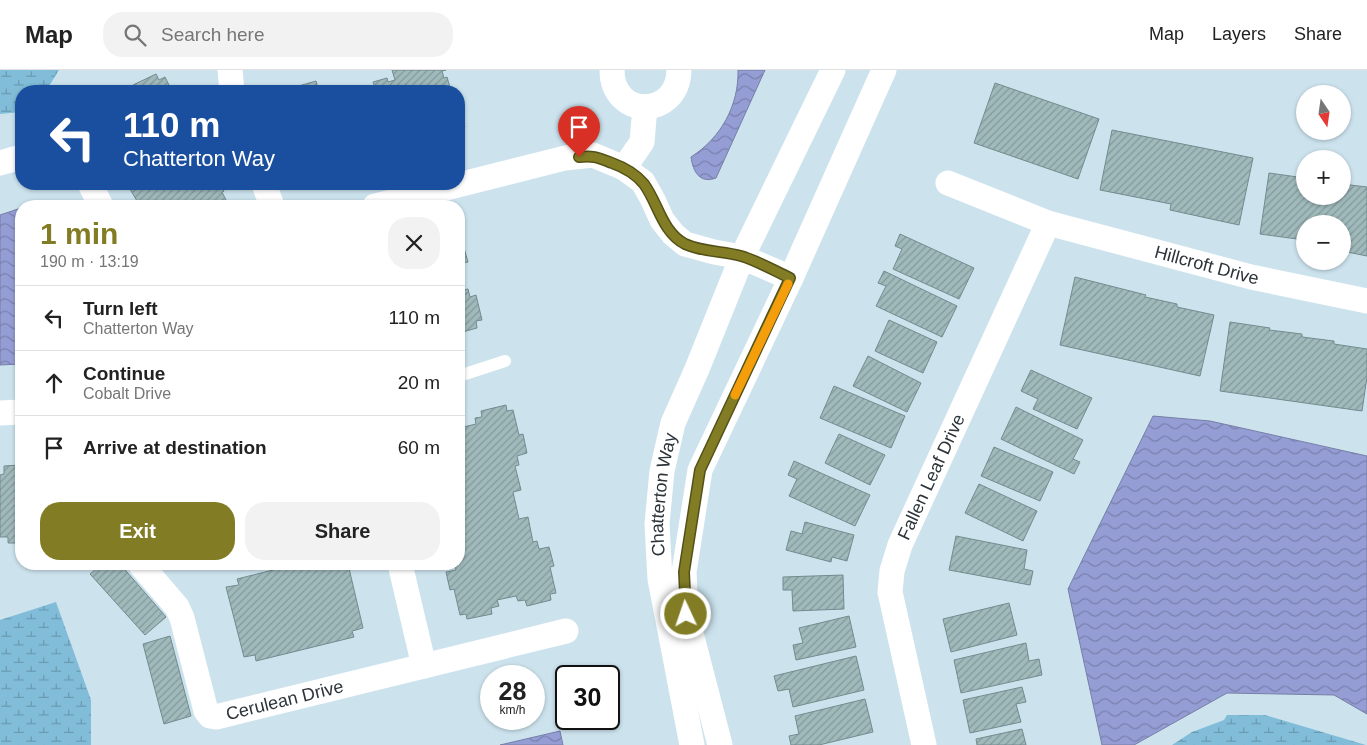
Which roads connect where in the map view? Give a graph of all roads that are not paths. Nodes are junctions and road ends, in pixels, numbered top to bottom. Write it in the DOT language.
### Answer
graph roads {
  1 [pos="230,70"];
  2 [pos="612,70"];
  3 [pos="679,70"];
  4 [pos="833,70"];
  5 [pos="884,70"];
  6 [pos="231,85"];
  7 [pos="645,107"];
  8 [pos="15,158"];
  9 [pos="0,162"];
  10 [pos="624,168"];
  11 [pos="465,183"];
  12 [pos="948,183"];
  13 [pos="438,190"];
  14 [pos="399,200"];
  15 [pos="1048,223"];
  16 [pos="742,256"];
  17 [pos="790,278"];
  18 [pos="1367,301"];
  19 [pos="505,361"];
  20 [pos="465,374"];
  21 [pos="15,412"];
  22 [pos="0,413"];
  23 [pos="145,570"];
  24 [pos="401,570"];
  25 [pos="566,631"];
  26 [pos="424,666"];
  27 [pos="692,745"];
  28 [pos="720,745"];
  29 [pos="924,745"];
  1 -- 6 [label="street"];
  2 -- 7 [label="street"];
  3 -- 7 [label="street"];
  4 -- 16 [label="street, Chatterton Way"];
  5 -- 17 [label="street, Chatterton Way"];
  7 -- 10 [label="street"];
  8 -- 9 [label="street"];
  10 -- 11 [label="street"];
  10 -- 16 [label="street"];
  12 -- 15 [label="street, Hillcroft Drive"];
  13 -- 14 [label="street"];
  15 -- 18 [label="street, Hillcroft Drive"];
  15 -- 29 [label="street, Fallen Leaf Drive"];
  16 -- 17 [label="street"];
  16 -- 27 [label="street, Chatterton Way"];
  17 -- 28 [label="street, Chatterton Way"];
  19 -- 20 [label="lane"];
  21 -- 22 [label="street"];
  23 -- 26 [label="street, Cerulean Drive"];
  24 -- 26 [label="street"];
  25 -- 26 [label="street"];
}
